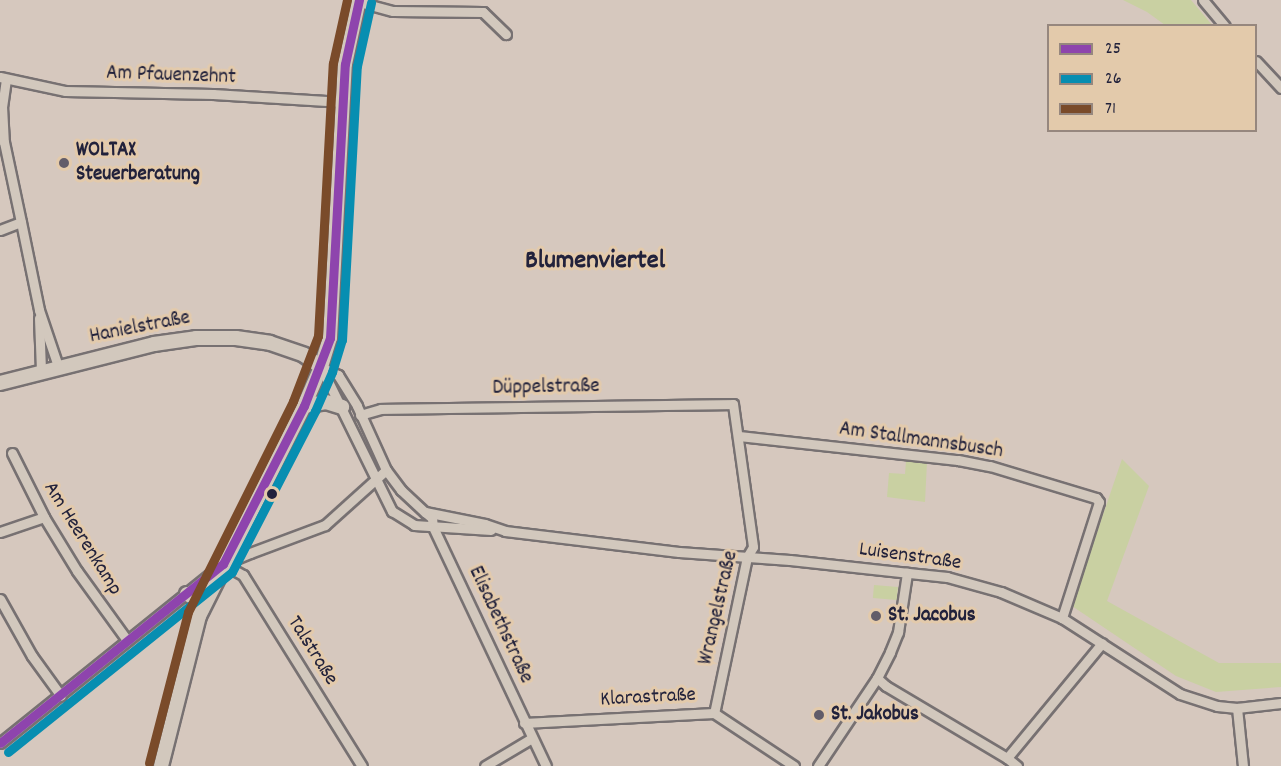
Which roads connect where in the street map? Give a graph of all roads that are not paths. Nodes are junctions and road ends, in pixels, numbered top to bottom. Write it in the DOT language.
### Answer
graph roads {
  1 [pos="1203,0"];
  2 [pos="359,1"];
  3 [pos="1223,24"];
  4 [pos="506,34"];
  5 [pos="1257,62"];
  6 [pos="3,78"];
  7 [pos="1281,88"];
  8 [pos="343,102"];
  9 [pos="21,222"];
  10 [pos="0,230"];
  11 [pos="39,310"];
  12 [pos="58,366"];
  13 [pos="321,367"];
  14 [pos="41,371"];
  15 [pos="0,383"];
  16 [pos="733,404"];
  17 [pos="304,406"];
  18 [pos="342,407"];
  19 [pos="360,416"];
  20 [pos="739,436"];
  21 [pos="12,453"];
  22 [pos="386,470"];
  23 [pos="374,479"];
  24 [pos="425,512"];
  25 [pos="44,517"];
  26 [pos="434,527"];
  27 [pos="505,531"];
  28 [pos="0,532"];
  29 [pos="250,553"];
  30 [pos="747,557"];
  31 [pos="223,564"];
  32 [pos="907,573"];
  33 [pos="243,575"];
  34 [pos="187,594"];
  35 [pos="0,599"];
  36 [pos="202,609"];
  37 [pos="1062,618"];
  38 [pos="127,640"];
  39 [pos="1102,643"];
  40 [pos="877,678"];
  41 [pos="61,696"];
  42 [pos="1281,703"];
  43 [pos="1237,708"];
  44 [pos="714,713"];
  45 [pos="525,723"];
  46 [pos="532,738"];
  47 [pos="1,740"];
  48 [pos="1007,758"];
  49 [pos="161,766"];
  50 [pos="362,766"];
  51 [pos="485,766"];
  52 [pos="546,766"];
  53 [pos="794,766"];
  54 [pos="818,766"];
  55 [pos="1017,766"];
  56 [pos="1243,766"];
  1 -- 3 [label="street"];
  2 -- 4 [label="street"];
  2 -- 8 [label="main road"];
  5 -- 7 [label="street"];
  6 -- 8 [label="street, Am Pfauenzehnt"];
  6 -- 9 [label="street"];
  8 -- 13 [label="main road"];
  9 -- 10 [label="street"];
  9 -- 11 [label="street"];
  11 -- 12 [label="street"];
  11 -- 14 [label="street"];
  12 -- 13 [label="main road, Hanielstraße"];
  12 -- 14 [label="main road, Hanielstraße"];
  13 -- 17 [label="main road"];
  13 -- 18 [label="street, Luisenstraße"];
  13 -- 19 [label="street"];
  14 -- 15 [label="main road, Hanielstraße"];
  16 -- 19 [label="street, Düppelstraße"];
  16 -- 20 [label="street, Wrangelstraße"];
  17 -- 18 [label="main road"];
  17 -- 31 [label="main road"];
  18 -- 23 [label="street, Luisenstraße"];
  19 -- 22 [label="street"];
  20 -- 30 [label="street, Wrangelstraße"];
  20 -- 37 [label="street, Am Stallmannsbusch"];
  21 -- 25 [label="street, Am Heerenkamp"];
  22 -- 23 [label="street"];
  22 -- 24 [label="street"];
  23 -- 26 [label="street, Luisenstraße"];
  23 -- 29 [label="street"];
  24 -- 26 [label="street"];
  24 -- 27 [label="street, Luisenstraße"];
  25 -- 28 [label="street"];
  25 -- 38 [label="street, Am Heerenkamp"];
  26 -- 27 [label="street, Luisenstraße"];
  26 -- 45 [label="street, Elisabethstraße"];
  27 -- 30 [label="street, Luisenstraße"];
  29 -- 31 [label="street"];
  29 -- 33 [label="street"];
  30 -- 32 [label="street, Luisenstraße"];
  30 -- 44 [label="street, Wrangelstraße"];
  31 -- 33 [label="street, Talstraße"];
  31 -- 34 [label="street"];
  31 -- 36 [label="main road"];
  32 -- 37 [label="street, Luisenstraße"];
  32 -- 40 [label="street"];
  33 -- 50 [label="street, Talstraße"];
  34 -- 36 [label="main road"];
  34 -- 38 [label="street"];
  35 -- 41 [label="street"];
  36 -- 49 [label="main road"];
  37 -- 39 [label="street, Luisenstraße"];
  38 -- 41 [label="street"];
  39 -- 43 [label="street, Luisenstraße"];
  39 -- 48 [label="street"];
  40 -- 48 [label="street"];
  40 -- 54 [label="street"];
  41 -- 47 [label="street"];
  42 -- 43 [label="street, Luisenstraße"];
  43 -- 56 [label="street"];
  44 -- 45 [label="street, Klarastraße"];
  44 -- 53 [label="street, Klarastraße"];
  45 -- 46 [label="street, Elisabethstraße"];
  46 -- 51 [label="street"];
  46 -- 52 [label="street, Elisabethstraße"];
  48 -- 55 [label="street"];
}
